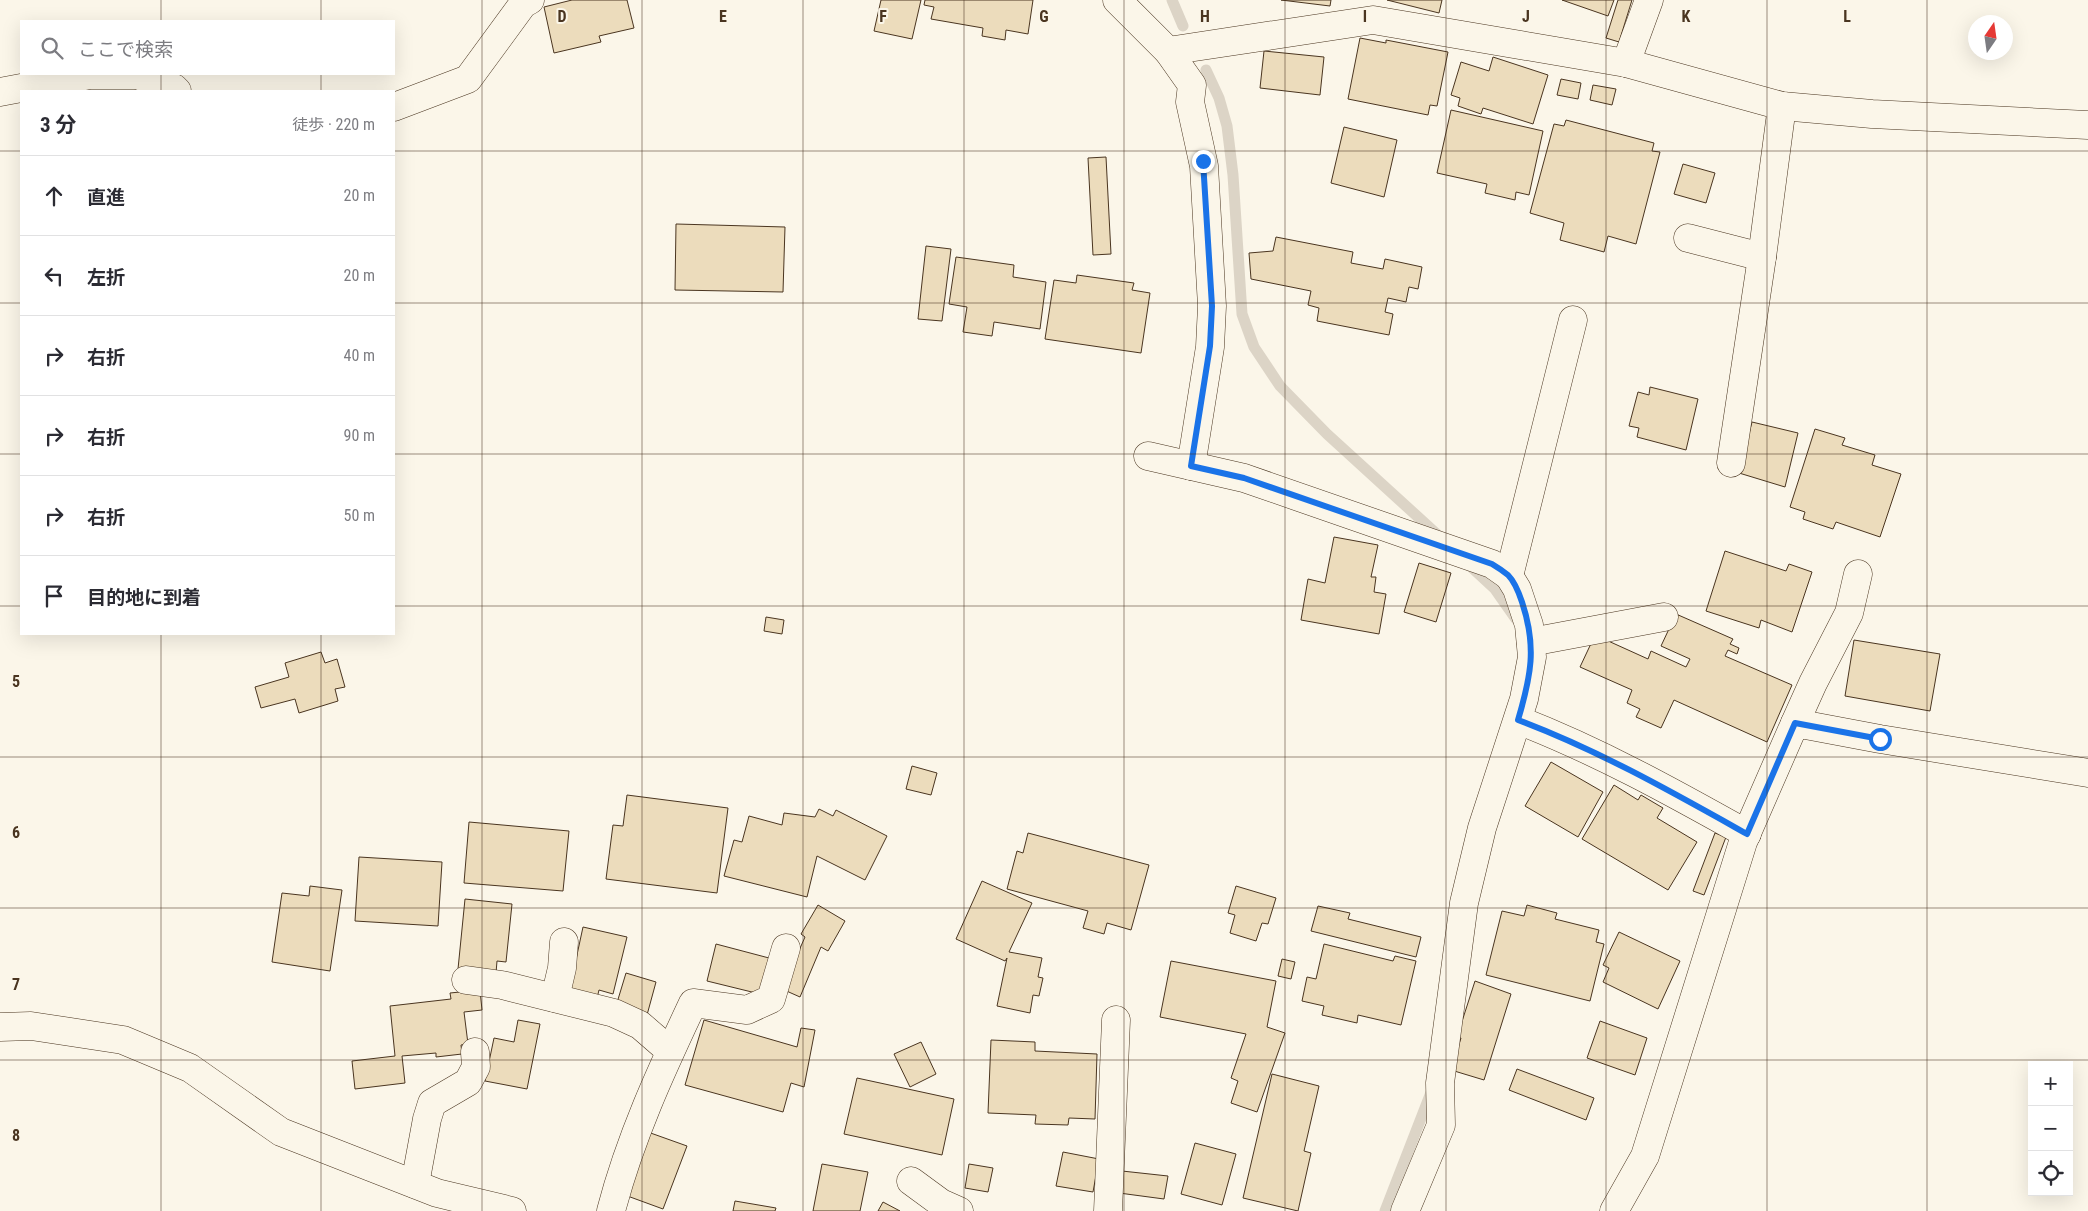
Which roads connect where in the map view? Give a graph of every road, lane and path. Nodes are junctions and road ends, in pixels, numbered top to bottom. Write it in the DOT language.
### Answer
graph roads {
  1 [pos="530,0"];
  2 [pos="1116,0"];
  3 [pos="1649,0"];
  4 [pos="1373,10"];
  5 [pos="1168,51"];
  6 [pos="1626,63"];
  7 [pos="90,75"];
  8 [pos="90,75"];
  9 [pos="118,75"];
  10 [pos="118,75"];
  11 [pos="137,75"];
  12 [pos="137,75"];
  13 [pos="175,90"];
  14 [pos="0,92"];
  15 [pos="1782,106"];
  16 [pos="395,107"];
  17 [pos="2088,125"];
  18 [pos="1688,238"];
  19 [pos="1762,257"];
  20 [pos="1573,320"];
  21 [pos="1148,456"];
  22 [pos="1731,463"];
  23 [pos="1191,466"];
  24 [pos="1858,574"];
  25 [pos="1509,576"];
  26 [pos="1664,617"];
  27 [pos="1531,642"];
  28 [pos="1518,720"];
  29 [pos="1795,723"];
  30 [pos="2088,773"];
  31 [pos="1747,834"];
  32 [pos="564,942"];
  33 [pos="786,948"];
  34 [pos="466,980"];
  35 [pos="555,998"];
  36 [pos="1116,1020"];
  37 [pos="0,1027"];
  38 [pos="670,1051"];
  39 [pos="475,1052"];
  40 [pos="911,1181"];
  41 [pos="415,1184"];
  42 [pos="512,1211"];
  43 [pos="611,1211"];
  44 [pos="959,1211"];
  45 [pos="1108,1211"];
  46 [pos="1405,1211"];
  47 [pos="1614,1211"];
  1 -- 16 [label="street"];
  2 -- 5 [label="street"];
  3 -- 6 [label="street"];
  4 -- 5 [label="street"];
  4 -- 6 [label="street"];
  5 -- 23 [label="street"];
  6 -- 15 [label="street"];
  7 -- 10 [label="street"];
  8 -- 14 [label="street"];
  9 -- 12 [label="street"];
  11 -- 13 [label="street"];
  15 -- 17 [label="street"];
  15 -- 19 [label="street"];
  18 -- 19 [label="street"];
  19 -- 22 [label="street"];
  20 -- 25 [label="street"];
  21 -- 23 [label="street"];
  23 -- 25 [label="street"];
  24 -- 29 [label="street"];
  25 -- 27 [label="street"];
  26 -- 27 [label="street"];
  27 -- 28 [label="street"];
  28 -- 31 [label="street"];
  28 -- 46 [label="street"];
  29 -- 30 [label="street"];
  29 -- 31 [label="street"];
  31 -- 47 [label="street"];
  32 -- 35 [label="street"];
  33 -- 38 [label="street"];
  34 -- 35 [label="street"];
  35 -- 38 [label="street"];
  36 -- 45 [label="street"];
  37 -- 41 [label="street"];
  38 -- 43 [label="street"];
  39 -- 41 [label="street"];
  40 -- 44 [label="street"];
  41 -- 42 [label="street"];
}
